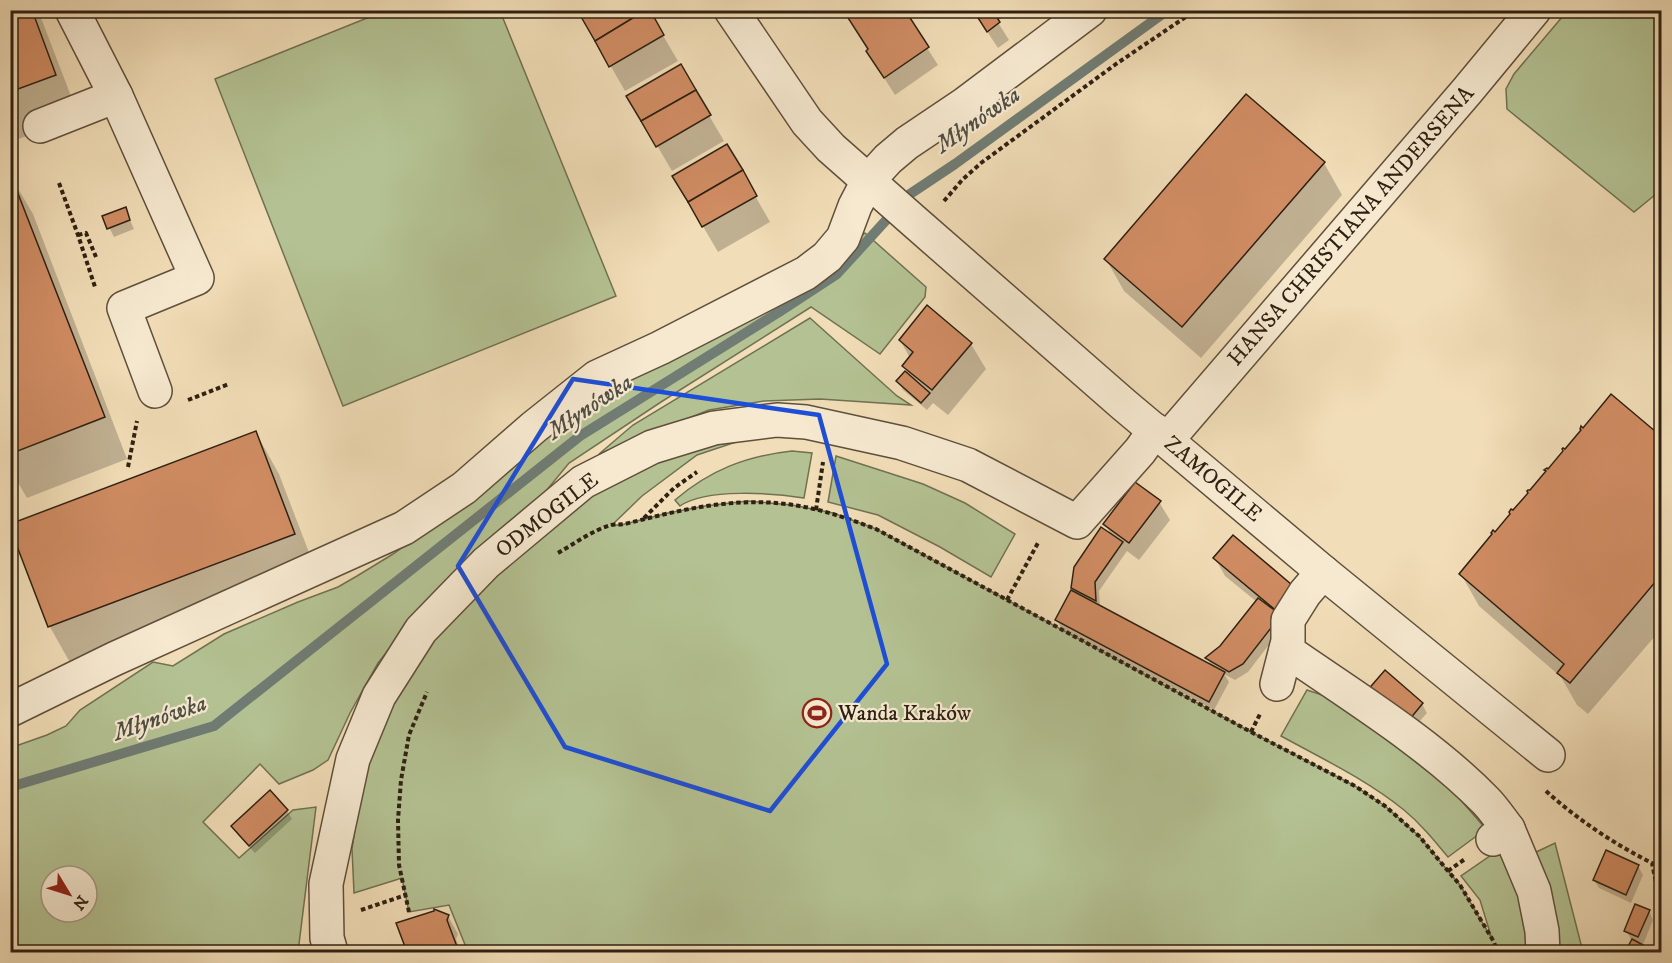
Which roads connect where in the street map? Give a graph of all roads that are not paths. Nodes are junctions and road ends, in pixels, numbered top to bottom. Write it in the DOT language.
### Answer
graph roads {
  1 [pos="72,10"];
  2 [pos="731,10"];
  3 [pos="1090,10"];
  4 [pos="1534,10"];
  5 [pos="116,96"];
  6 [pos="40,126"];
  7 [pos="876,188"];
  8 [pos="155,391"];
  9 [pos="1161,435"];
  10 [pos="1323,572"];
  11 [pos="1286,650"];
  12 [pos="1277,684"];
  13 [pos="10,710"];
  14 [pos="1548,755"];
  15 [pos="332,952"];
  16 [pos="1543,952"];
  1 -- 5 [label="street"];
  2 -- 7 [label="street"];
  3 -- 7 [label="street"];
  4 -- 9 [label="street, HANSA CHRISTIANA ANDERSENA"];
  5 -- 6 [label="street"];
  5 -- 8 [label="street"];
  7 -- 9 [label="street, ZAMOGILE"];
  7 -- 13 [label="street"];
  9 -- 10 [label="street, ZAMOGILE"];
  9 -- 15 [label="street, ODMOGILE"];
  10 -- 11 [label="street"];
  10 -- 14 [label="street, ZAMOGILE"];
  11 -- 12 [label="street"];
  11 -- 16 [label="street"];
}
